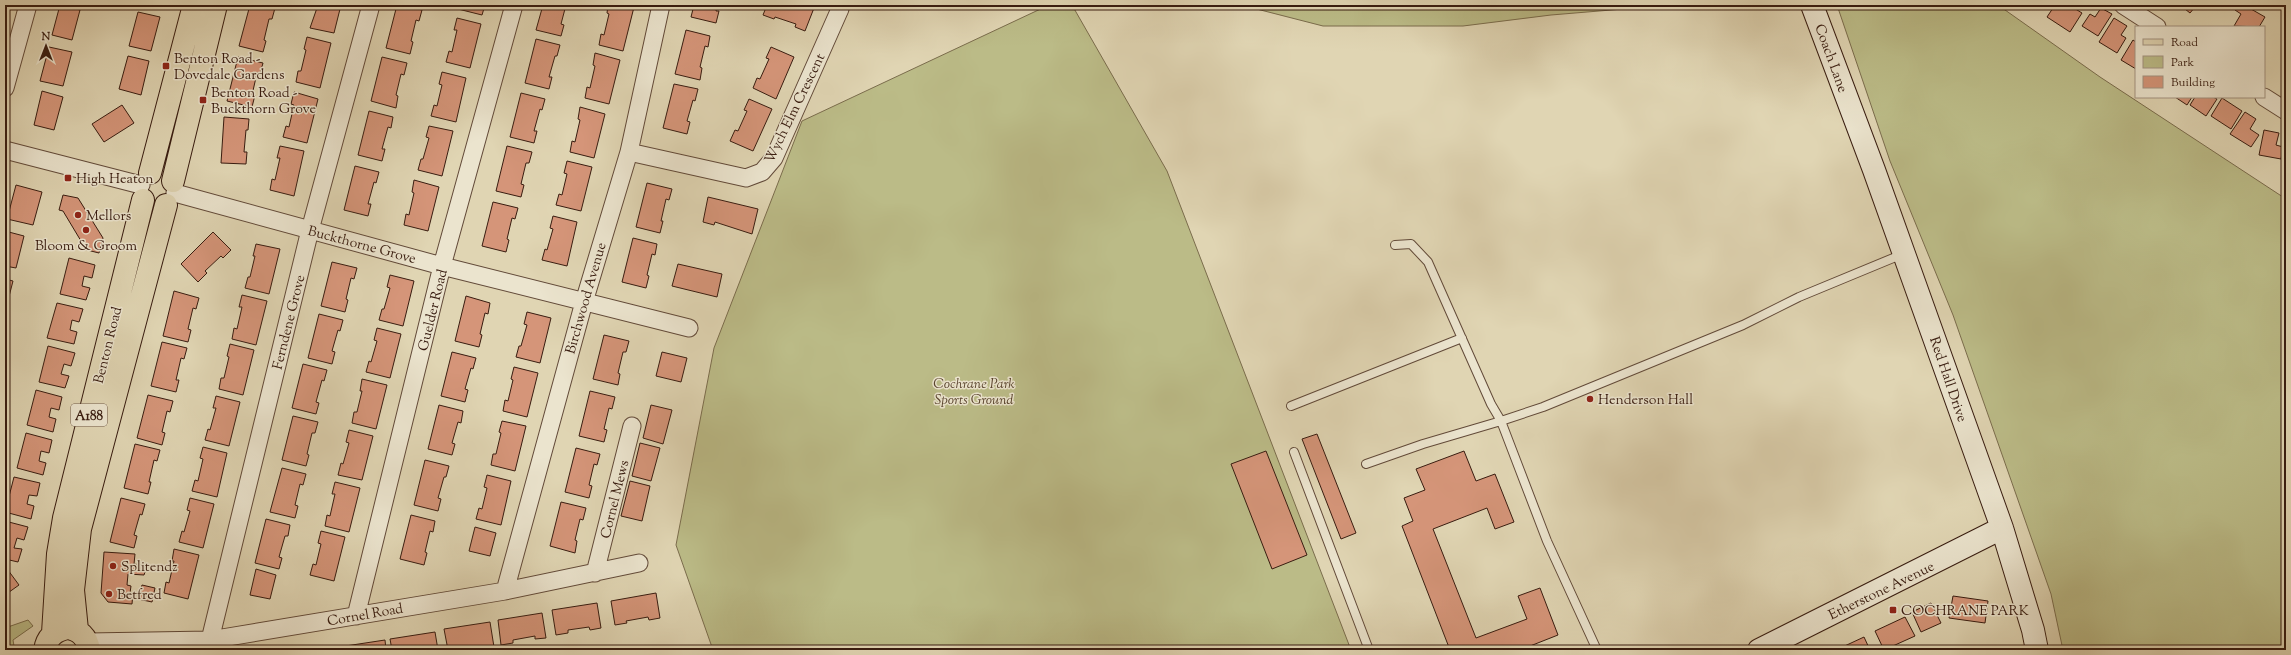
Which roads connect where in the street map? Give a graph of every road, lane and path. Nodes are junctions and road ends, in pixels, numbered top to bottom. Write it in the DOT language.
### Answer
graph roads {
  1 [pos="28,5"];
  2 [pos="194,5"];
  3 [pos="216,5"];
  4 [pos="372,5"];
  5 [pos="514,5"];
  6 [pos="660,5"];
  7 [pos="840,5"];
  8 [pos="1812,5"];
  9 [pos="2123,5"];
  10 [pos="2155,26"];
  11 [pos="5,88"];
  12 [pos="2265,97"];
  13 [pos="2286,111"];
  14 [pos="1852,112"];
  15 [pos="5,150"];
  16 [pos="629,152"];
  17 [pos="145,186"];
  18 [pos="171,193"];
  19 [pos="310,230"];
  20 [pos="1395,245"];
  21 [pos="1904,253"];
  22 [pos="442,266"];
  23 [pos="584,302"];
  24 [pos="689,328"];
  25 [pos="1462,338"];
  26 [pos="1292,406"];
  27 [pos="1501,421"];
  28 [pos="632,426"];
  29 [pos="1294,452"];
  30 [pos="1366,464"];
  31 [pos="2002,528"];
  32 [pos="639,563"];
  33 [pos="595,573"];
  34 [pos="505,590"];
  35 [pos="356,616"];
  36 [pos="210,640"];
  37 [pos="85,641"];
  38 [pos="49,642"];
  39 [pos="668,650"];
  40 [pos="683,650"];
  41 [pos="1369,650"];
  42 [pos="1597,650"];
  43 [pos="1759,650"];
  44 [pos="2037,650"];
  1 -- 11 [label="street"];
  2 -- 17 [label="main road, Benton Road / A188"];
  3 -- 18 [label="main road, Benton Road / A188"];
  4 -- 19 [label="street, Ferndene Grove"];
  5 -- 22 [label="street, Guelder Road"];
  6 -- 16 [label="street, Birchwood Avenue"];
  7 -- 16 [label="street, Wych Elm Crescent"];
  8 -- 14 [label="street, Coach Lane"];
  9 -- 10 [label="street"];
  12 -- 13 [label="street"];
  14 -- 21 [label="street, Red Hall Drive"];
  15 -- 17 [label="street"];
  16 -- 23 [label="street, Birchwood Avenue"];
  17 -- 18 [label="main road"];
  17 -- 18 [label="main road"];
  17 -- 38 [label="main road, Benton Road / A188"];
  18 -- 19 [label="street, Buckthorne Grove"];
  18 -- 37 [label="main road, Benton Road / A188"];
  19 -- 22 [label="street, Buckthorne Grove"];
  19 -- 36 [label="street, Ferndene Grove"];
  20 -- 25 [label="lane"];
  21 -- 27 [label="lane"];
  21 -- 31 [label="street, Red Hall Drive"];
  22 -- 23 [label="street, Buckthorne Grove"];
  22 -- 35 [label="street, Guelder Road"];
  23 -- 24 [label="street, Buckthorne Grove"];
  23 -- 34 [label="street, Birchwood Avenue"];
  25 -- 26 [label="lane"];
  25 -- 27 [label="lane"];
  27 -- 30 [label="lane"];
  27 -- 42 [label="lane"];
  28 -- 33 [label="street, Cornel Mews"];
  29 -- 41 [label="lane"];
  31 -- 43 [label="street, Etherstone Avenue"];
  31 -- 44 [label="street, Red Hall Drive"];
  32 -- 33 [label="street, Cornel Road"];
  33 -- 34 [label="street, Cornel Road"];
  34 -- 35 [label="street, Cornel Road"];
  35 -- 36 [label="street, Cornel Road"];
  36 -- 37 [label="street, Cornel Road"];
  37 -- 38 [label="main road, A188"];
  39 -- 40 [label="lane"];
}
